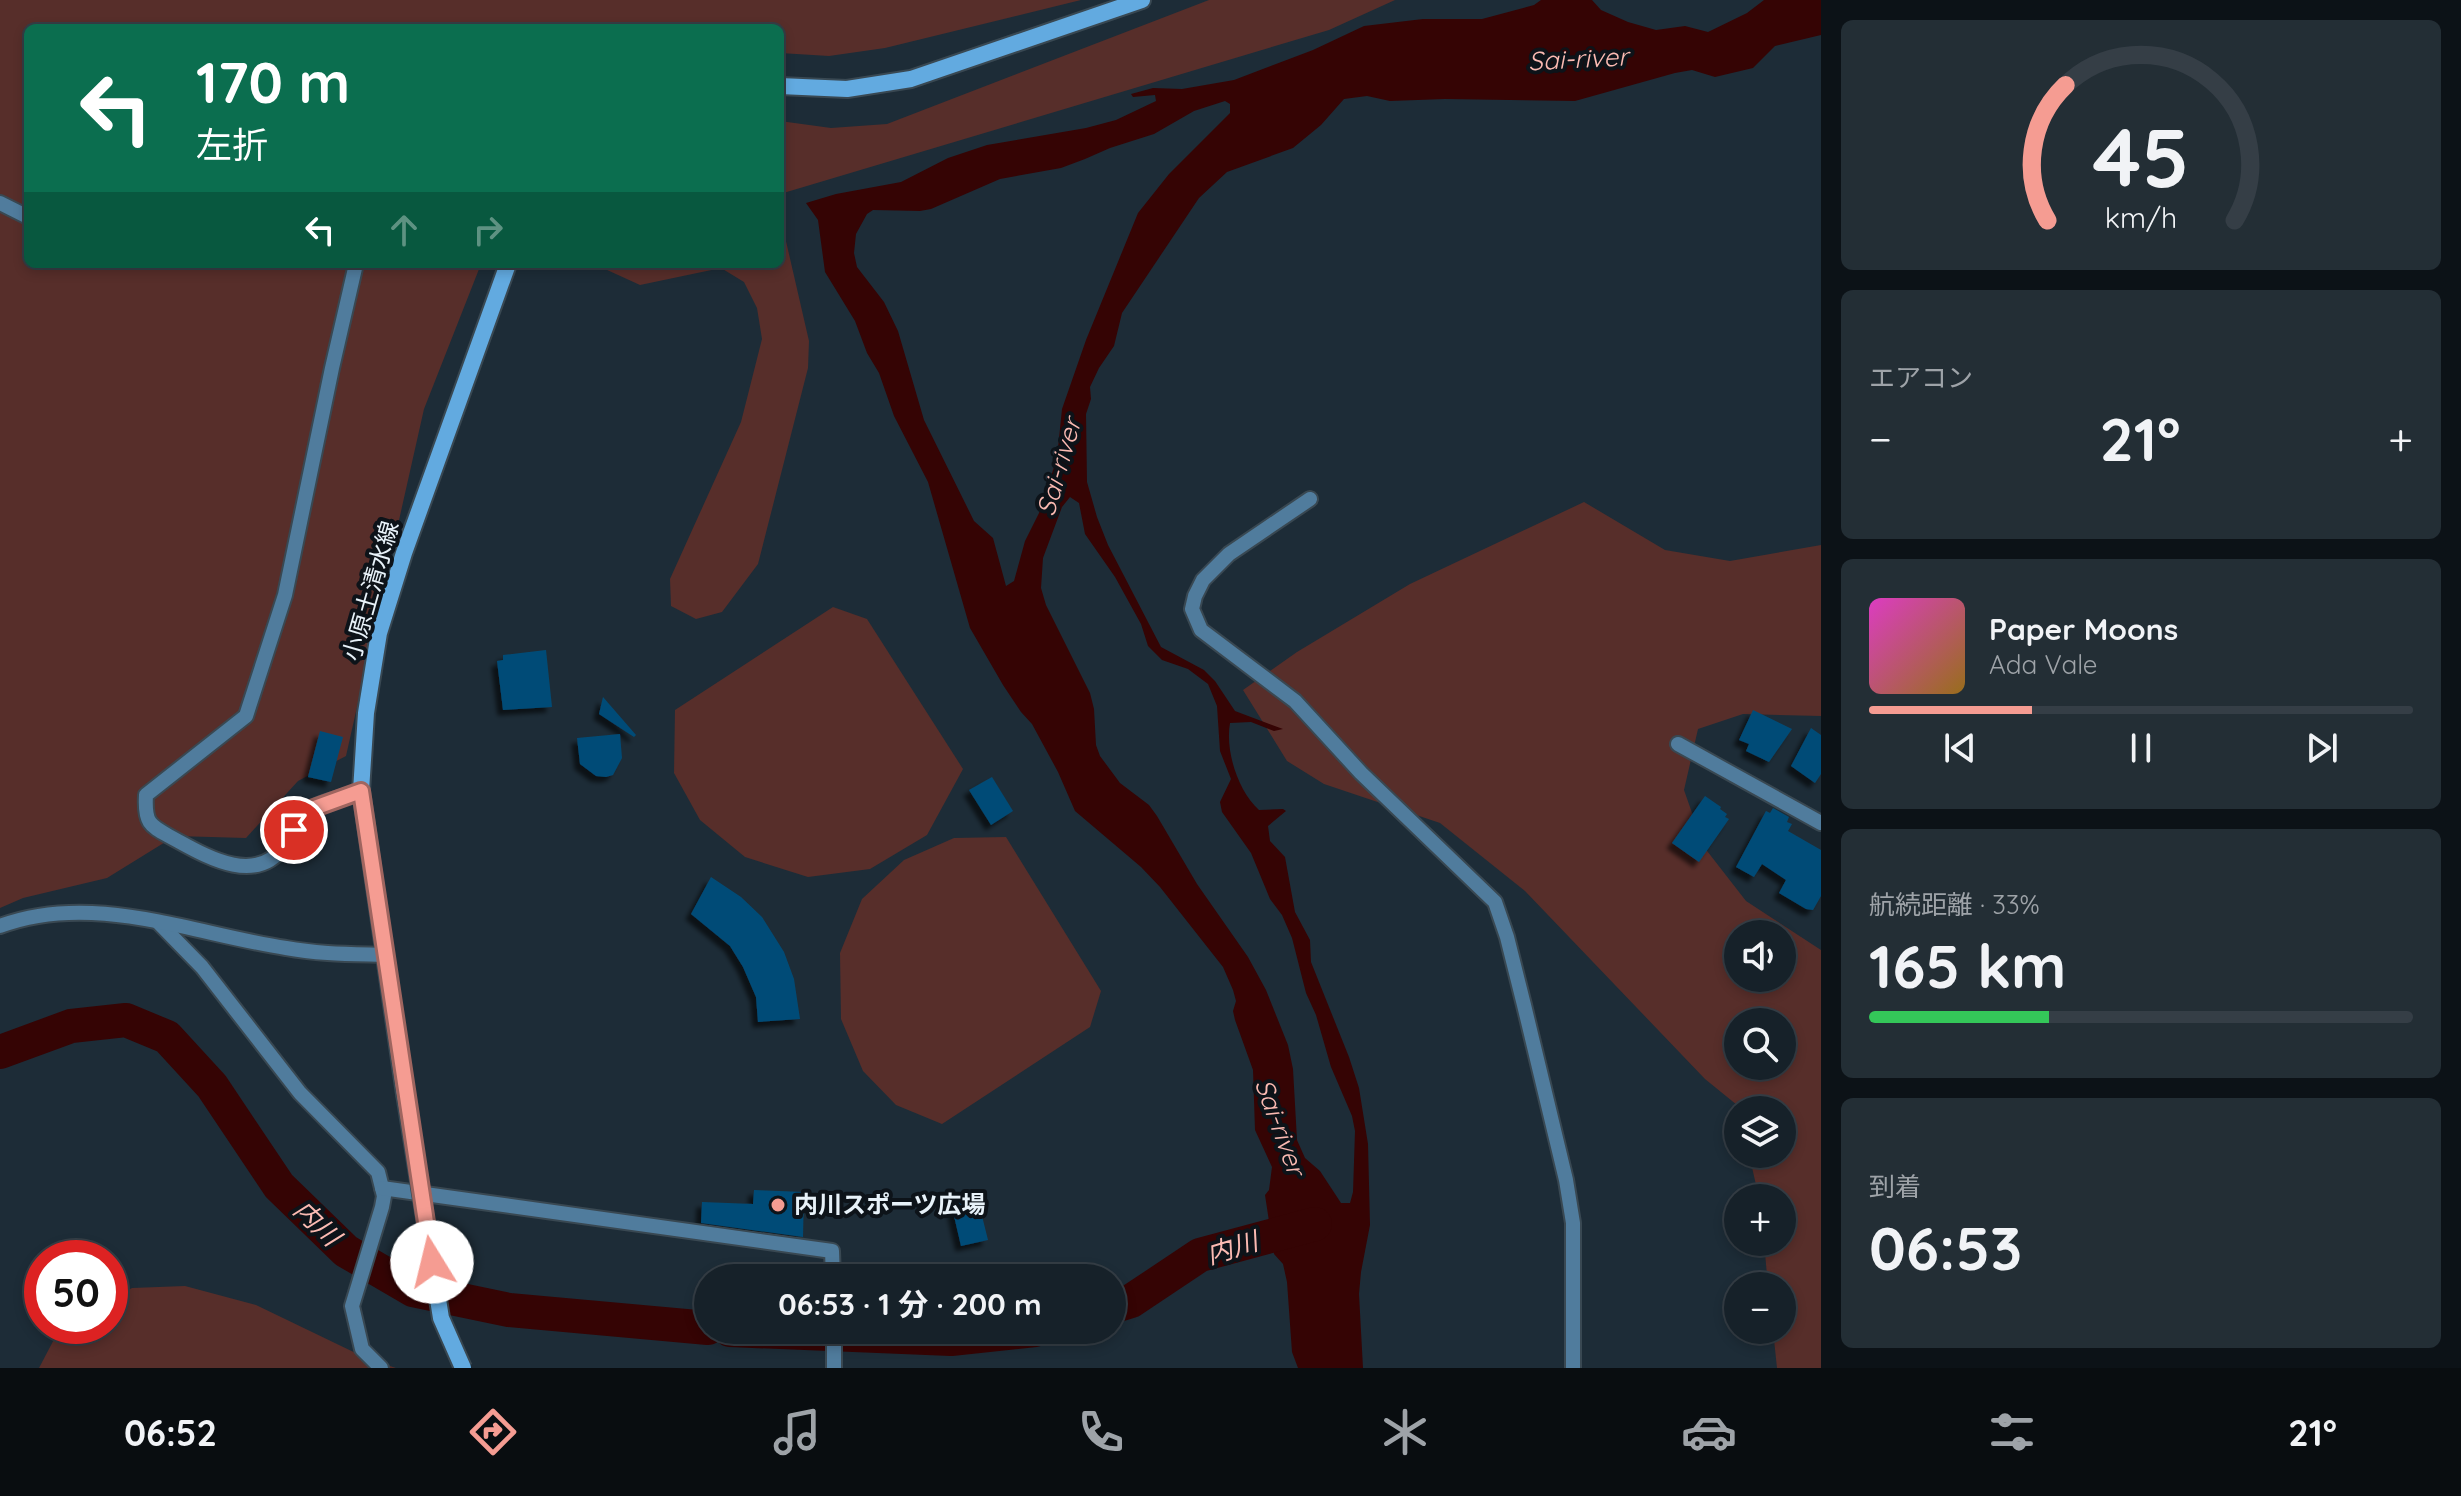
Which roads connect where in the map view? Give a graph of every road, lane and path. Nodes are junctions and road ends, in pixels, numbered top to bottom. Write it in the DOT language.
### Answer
graph roads {
  1 [pos="1142,0"];
  2 [pos="784,86"];
  3 [pos="0,203"];
  4 [pos="24,215"];
  5 [pos="355,268"];
  6 [pos="507,268"];
  7 [pos="1310,499"];
  8 [pos="1678,744"];
  9 [pos="361,791"];
  10 [pos="1821,823"];
  11 [pos="159,923"];
  12 [pos="0,926"];
  13 [pos="384,955"];
  14 [pos="382,1188"];
  15 [pos="833,1264"];
  16 [pos="834,1344"];
  17 [pos="381,1368"];
  18 [pos="463,1368"];
  19 [pos="834,1368"];
  20 [pos="1573,1368"];
  1 -- 2 [label="main road"];
  3 -- 4 [label="street"];
  5 -- 9 [label="street"];
  6 -- 9 [label="main road, 小原土清水線"];
  7 -- 20 [label="street"];
  8 -- 10 [label="street"];
  9 -- 13 [label="main road, 小原土清水線"];
  11 -- 12 [label="street"];
  11 -- 13 [label="street"];
  11 -- 14 [label="street"];
  13 -- 18 [label="main road, 小原土清水線, bridge"];
  14 -- 15 [label="street"];
  14 -- 17 [label="street"];
  16 -- 19 [label="street"];
}
